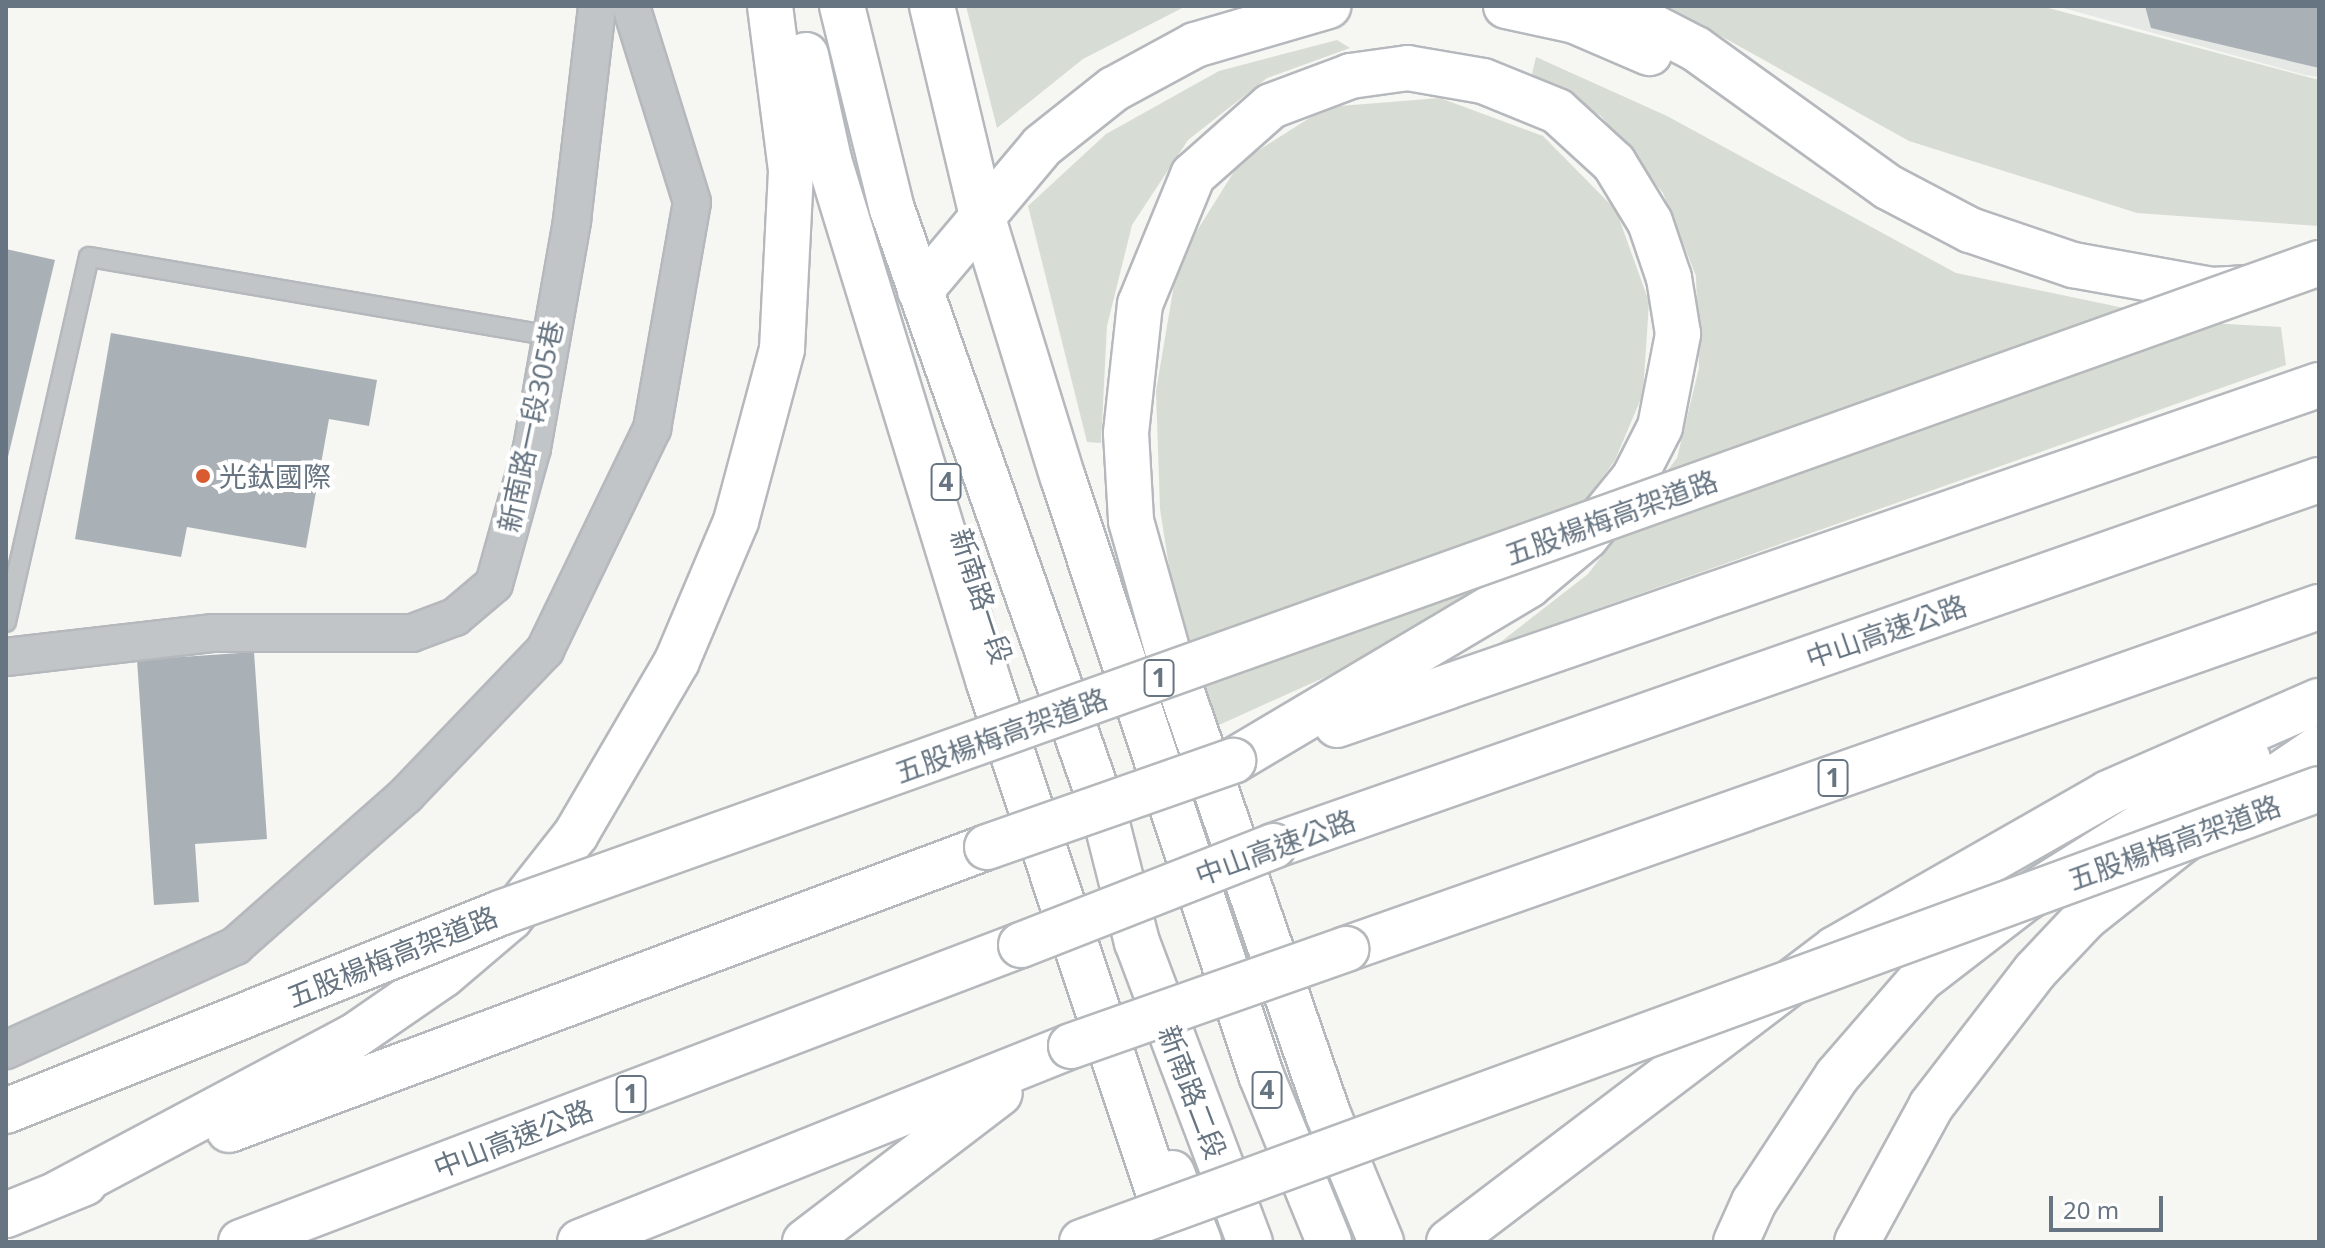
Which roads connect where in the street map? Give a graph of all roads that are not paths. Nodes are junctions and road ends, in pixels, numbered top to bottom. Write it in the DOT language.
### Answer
graph roads {
  1 [pos="597,6"];
  2 [pos="631,6"];
  3 [pos="770,6"];
  4 [pos="795,6"];
  5 [pos="813,6"];
  6 [pos="842,6"];
  7 [pos="932,6"];
  8 [pos="1328,6"];
  9 [pos="1506,6"];
  10 [pos="1613,6"];
  11 [pos="1735,80"];
  12 [pos="981,212"];
  13 [pos="2319,263"];
  14 [pos="2319,284"];
  15 [pos="920,291"];
  16 [pos="549,336"];
  17 [pos="2319,385"];
  18 [pos="2319,480"];
  19 [pos="2319,607"];
  20 [pos="6,622"];
  21 [pos="6,657"];
  22 [pos="2319,701"];
  23 [pos="2319,721"];
  24 [pos="2319,748"];
  25 [pos="1233,761"];
  26 [pos="2319,789"];
  27 [pos="1116,948"];
  28 [pos="1071,1046"];
  29 [pos="6,1050"];
  30 [pos="6,1111"];
  31 [pos="59,1193"];
  32 [pos="6,1215"];
  33 [pos="241,1242"];
  34 [pos="580,1242"];
  35 [pos="805,1242"];
  36 [pos="1082,1242"];
  37 [pos="1175,1242"];
  38 [pos="1199,1242"];
  39 [pos="1250,1242"];
  40 [pos="1329,1242"];
  41 [pos="1381,1242"];
  42 [pos="1449,1242"];
  43 [pos="1736,1242"];
  44 [pos="1857,1242"];
  1 -- 16 [label="street, 新南路一段305巷"];
  2 -- 29 [label="street"];
  3 -- 31 [label="main road"];
  4 -- 37 [label="main road"];
  5 -- 27 [label="main road, 新南路一段 / 4"];
  6 -- 15 [label="main road, 新南路一段 / 4"];
  7 -- 12 [label="main road, 4"];
  8 -- 12 [label="main road"];
  9 -- 11 [label="main road"];
  10 -- 11 [label="main road"];
  11 -- 14 [label="main road"];
  12 -- 15 [label="main road"];
  12 -- 40 [label="main road, 4"];
  13 -- 30 [label="main road, 五股楊梅高架道路 / 1, bridge"];
  15 -- 27 [label="main road, 新南路一段 / 4"];
  16 -- 20 [label="lane"];
  16 -- 21 [label="street, 新南路一段305巷"];
  17 -- 25 [label="main road"];
  18 -- 33 [label="main road, 中山高速公路 / 1, bridge"];
  19 -- 28 [label="main road, 1, bridge"];
  22 -- 42 [label="main road, bridge"];
  23 -- 43 [label="main road"];
  24 -- 44 [label="main road"];
  25 -- 31 [label="main road, bridge"];
  25 -- 41 [label="main road"];
  26 -- 36 [label="main road, 五股楊梅高架道路, bridge"];
  27 -- 38 [label="main road, 新南路二段 / 4"];
  27 -- 39 [label="main road, 新南路二段 / 4"];
  28 -- 34 [label="main road, 1"];
  28 -- 35 [label="main road"];
  31 -- 32 [label="main road"];
}
